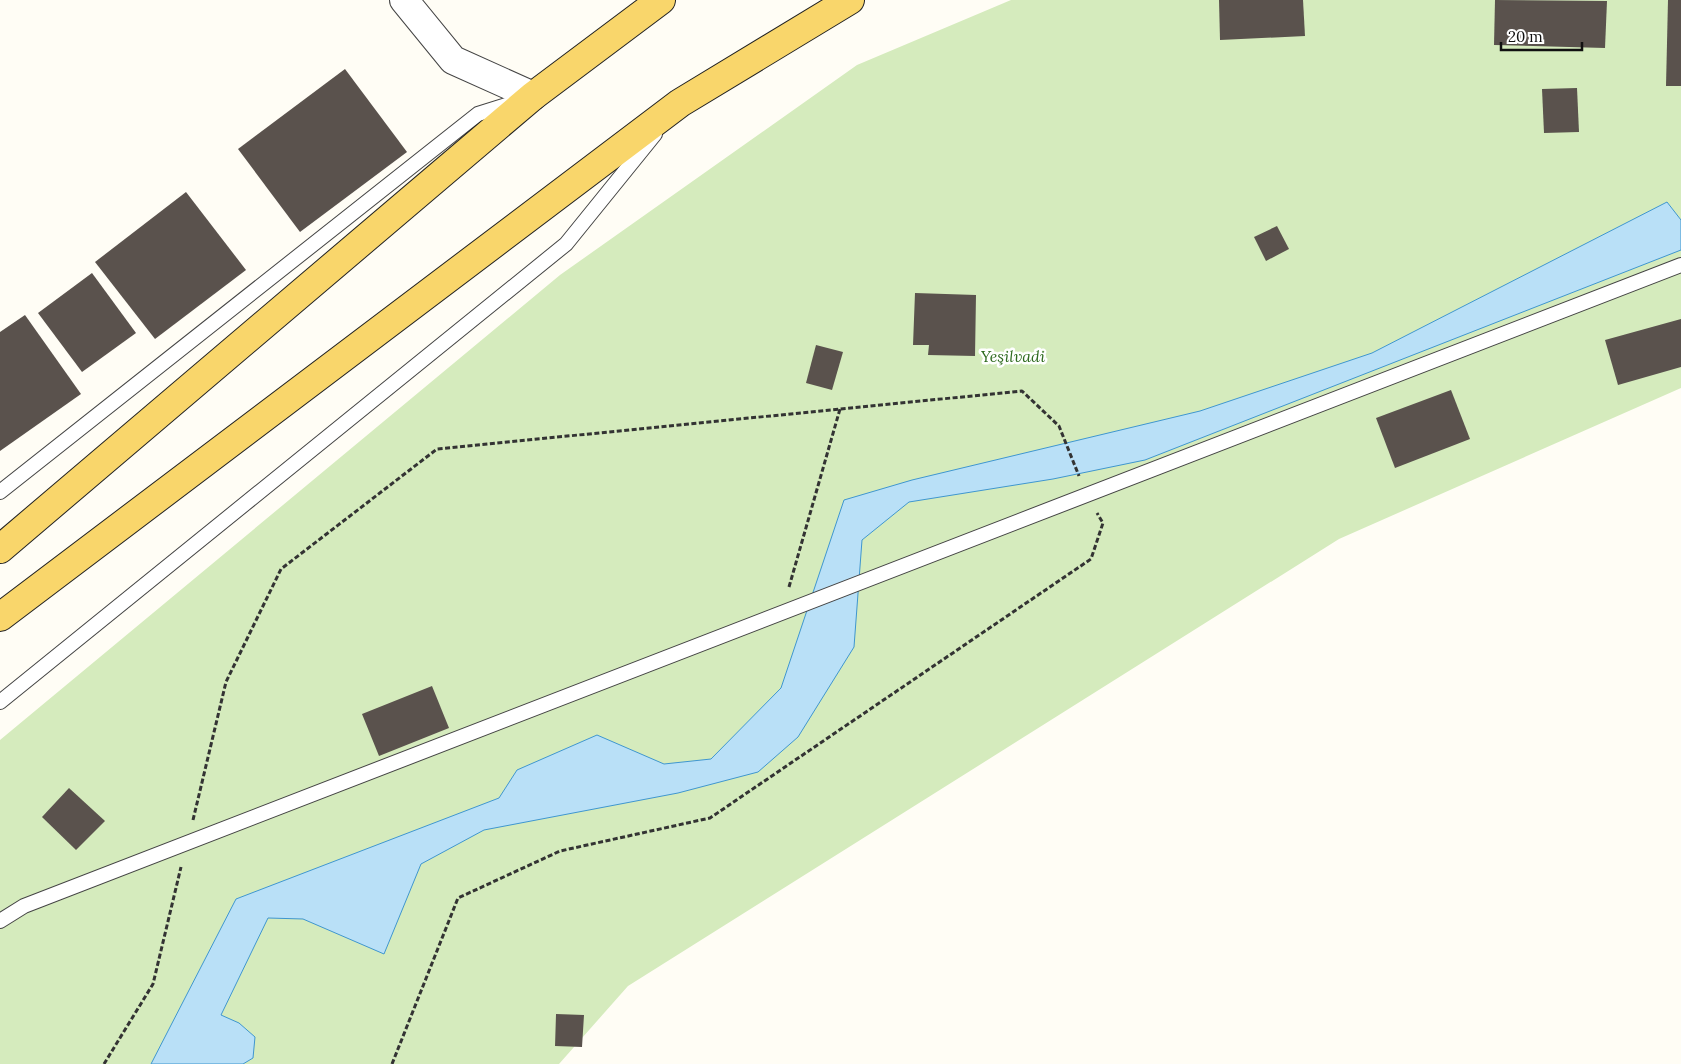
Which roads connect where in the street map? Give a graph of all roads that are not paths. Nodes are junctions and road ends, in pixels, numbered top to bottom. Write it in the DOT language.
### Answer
graph roads {
  1 [pos="404,0"];
  2 [pos="661,0"];
  3 [pos="850,0"];
  4 [pos="533,96"];
  5 [pos="680,103"];
  6 [pos="1681,265"];
  7 [pos="0,492"];
  8 [pos="0,549"];
  9 [pos="0,617"];
  10 [pos="0,702"];
  11 [pos="0,922"];
  1 -- 4 [label="street"];
  2 -- 4 [label="main road"];
  3 -- 5 [label="main road"];
  4 -- 7 [label="lane"];
  4 -- 8 [label="main road"];
  5 -- 9 [label="main road"];
  5 -- 10 [label="lane"];
  6 -- 11 [label="lane"];
}
